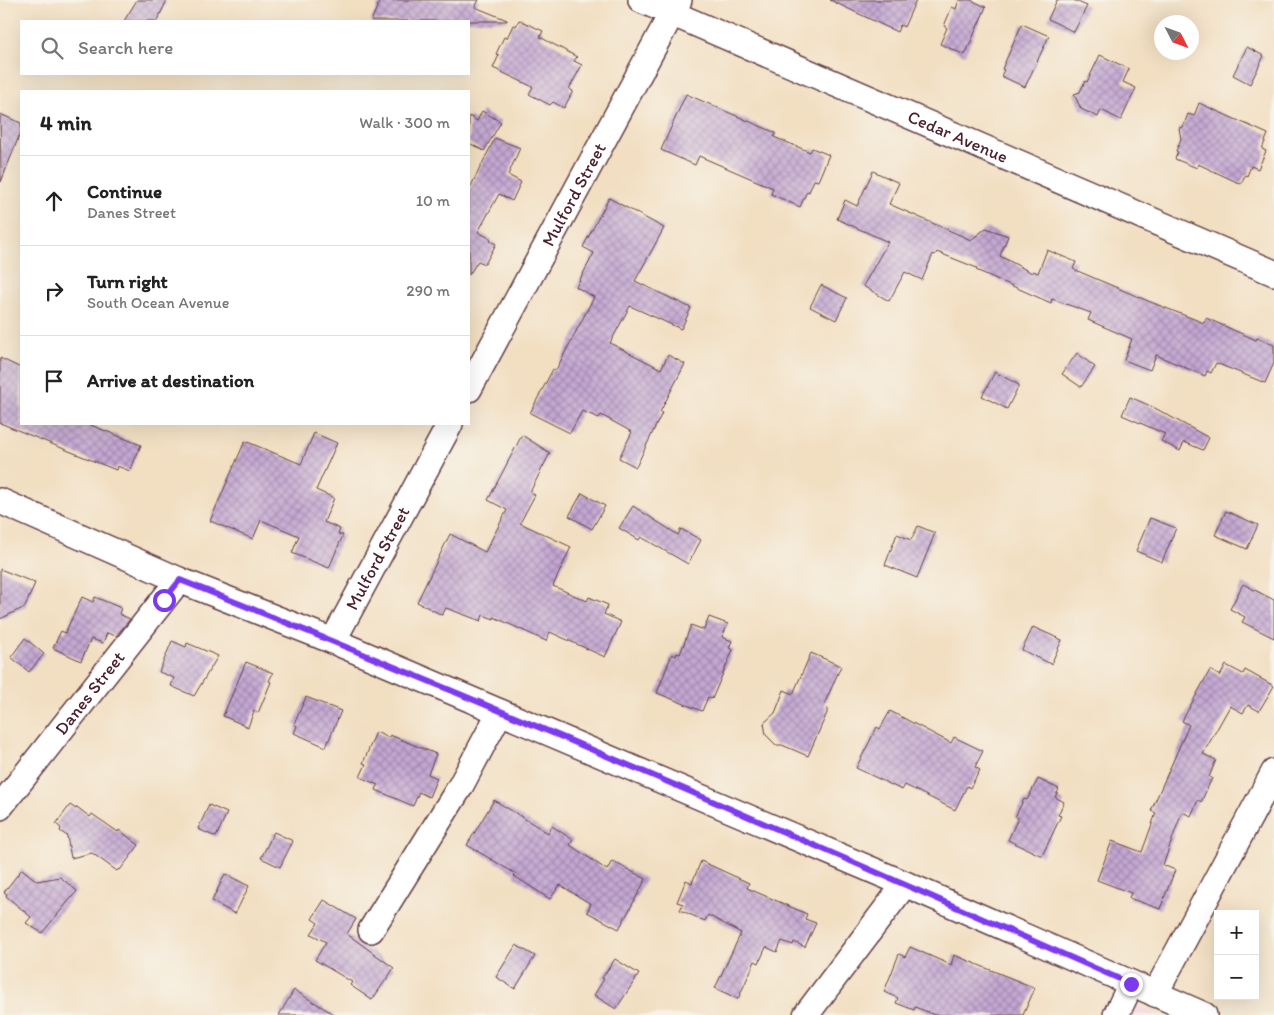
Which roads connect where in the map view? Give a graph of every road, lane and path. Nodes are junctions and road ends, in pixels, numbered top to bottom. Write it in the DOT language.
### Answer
graph roads {
  1 [pos="641,0"];
  2 [pos="675,6"];
  3 [pos="1274,273"];
  4 [pos="470,387"];
  5 [pos="449,425"];
  6 [pos="0,501"];
  7 [pos="180,580"];
  8 [pos="333,641"];
  9 [pos="500,712"];
  10 [pos="1274,772"];
  11 [pos="0,808"];
  12 [pos="905,884"];
  13 [pos="371,930"];
  14 [pos="1131,984"];
  15 [pos="1155,994"];
  16 [pos="806,1015"];
  17 [pos="1116,1015"];
  18 [pos="1204,1015"];
  1 -- 2 [label="street, Cedar Avenue"];
  2 -- 3 [label="street, Cedar Avenue"];
  2 -- 4 [label="street, Mulford Street"];
  5 -- 8 [label="street, Mulford Street"];
  6 -- 7 [label="street"];
  7 -- 8 [label="street"];
  7 -- 11 [label="street, Danes Street"];
  8 -- 9 [label="street"];
  9 -- 12 [label="street"];
  9 -- 13 [label="street"];
  10 -- 15 [label="street"];
  12 -- 14 [label="street"];
  12 -- 16 [label="street"];
  14 -- 15 [label="street"];
  14 -- 17 [label="street"];
  15 -- 18 [label="street"];
}
